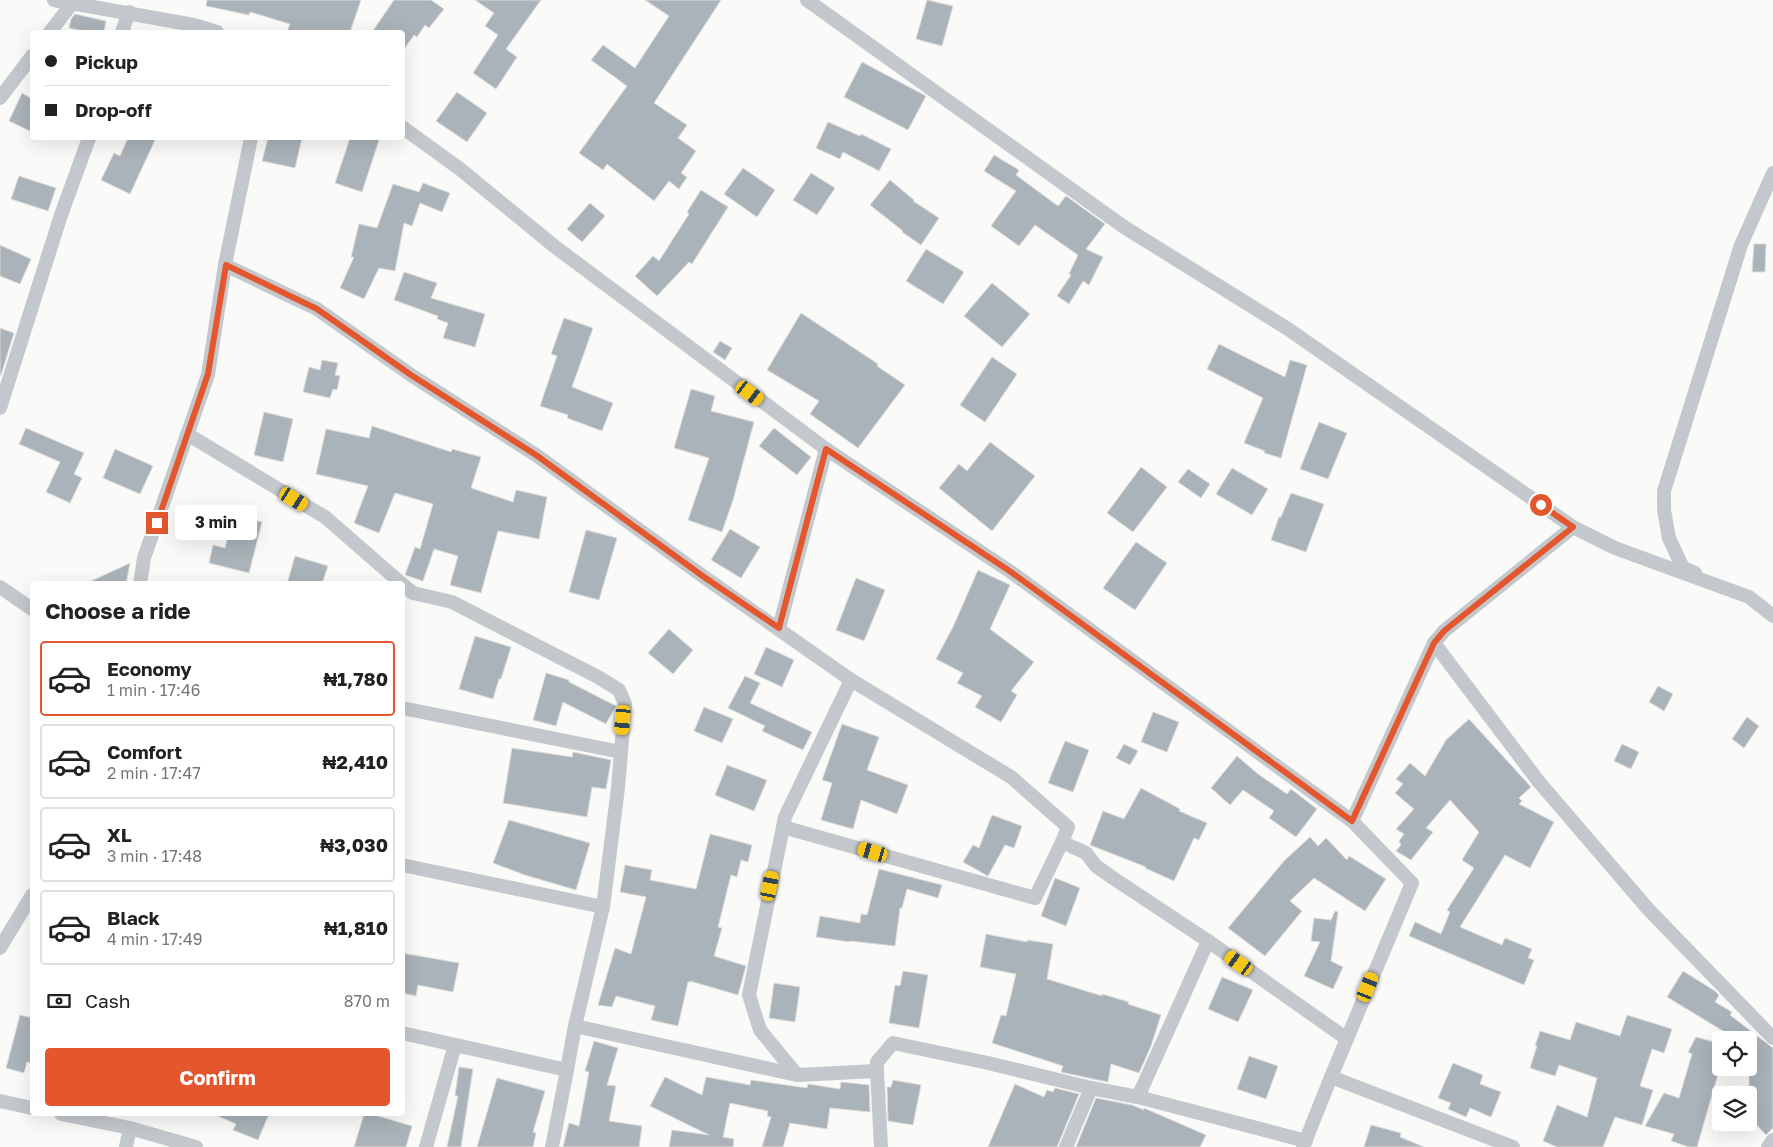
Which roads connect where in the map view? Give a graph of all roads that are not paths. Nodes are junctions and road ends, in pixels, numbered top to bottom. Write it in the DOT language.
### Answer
graph roads {
  1 [pos="54,0"];
  2 [pos="807,0"];
  3 [pos="73,2"];
  4 [pos="128,12"];
  5 [pos="52,30"];
  6 [pos="123,30"];
  7 [pos="210,30"];
  8 [pos="30,59"];
  9 [pos="0,98"];
  10 [pos="405,129"];
  11 [pos="88,140"];
  12 [pos="251,140"];
  13 [pos="1773,173"];
  14 [pos="226,265"];
  15 [pos="0,408"];
  16 [pos="187,434"];
  17 [pos="826,449"];
  18 [pos="1573,527"];
  19 [pos="140,581"];
  20 [pos="399,581"];
  21 [pos="0,586"];
  22 [pos="405,587"];
  23 [pos="1749,597"];
  24 [pos="30,608"];
  25 [pos="1773,616"];
  26 [pos="779,628"];
  27 [pos="1434,643"];
  28 [pos="851,680"];
  29 [pos="405,709"];
  30 [pos="621,752"];
  31 [pos="1352,821"];
  32 [pos="783,827"];
  33 [pos="1062,842"];
  34 [pos="405,866"];
  35 [pos="30,899"];
  36 [pos="603,907"];
  37 [pos="1208,941"];
  38 [pos="0,948"];
  39 [pos="575,1026"];
  40 [pos="405,1034"];
  41 [pos="1773,1038"];
  42 [pos="1347,1039"];
  43 [pos="455,1045"];
  44 [pos="567,1070"];
  45 [pos="877,1071"];
  46 [pos="797,1075"];
  47 [pos="1331,1077"];
  48 [pos="1092,1088"];
  49 [pos="1138,1097"];
  50 [pos="0,1101"];
  51 [pos="30,1108"];
  52 [pos="71,1116"];
  53 [pos="130,1128"];
  54 [pos="1773,1140"];
  55 [pos="1304,1144"];
  56 [pos="126,1147"];
  57 [pos="196,1147"];
  58 [pos="426,1147"];
  59 [pos="552,1147"];
  60 [pos="882,1147"];
  61 [pos="1066,1147"];
  62 [pos="1513,1147"];
  63 [pos="1768,1147"];
  1 -- 3 [label="street"];
  2 -- 18 [label="street"];
  3 -- 4 [label="street"];
  3 -- 5 [label="street"];
  4 -- 6 [label="street"];
  4 -- 7 [label="street"];
  8 -- 9 [label="street"];
  10 -- 17 [label="street"];
  11 -- 15 [label="street"];
  12 -- 14 [label="street"];
  13 -- 23 [label="street"];
  14 -- 16 [label="street"];
  14 -- 26 [label="street"];
  16 -- 19 [label="street"];
  16 -- 20 [label="street"];
  17 -- 26 [label="street"];
  17 -- 31 [label="street"];
  18 -- 23 [label="street"];
  18 -- 27 [label="street"];
  21 -- 24 [label="street"];
  22 -- 30 [label="street"];
  23 -- 25 [label="street"];
  26 -- 28 [label="street"];
  27 -- 31 [label="street"];
  27 -- 41 [label="street"];
  28 -- 32 [label="street"];
  28 -- 33 [label="street"];
  29 -- 30 [label="street"];
  30 -- 36 [label="street"];
  31 -- 42 [label="street"];
  32 -- 33 [label="street"];
  32 -- 46 [label="street"];
  33 -- 37 [label="street"];
  34 -- 36 [label="street"];
  35 -- 38 [label="street"];
  36 -- 39 [label="street"];
  37 -- 42 [label="street"];
  37 -- 49 [label="street"];
  39 -- 44 [label="street"];
  39 -- 46 [label="street"];
  40 -- 43 [label="street"];
  42 -- 47 [label="street"];
  43 -- 44 [label="street"];
  43 -- 58 [label="street"];
  44 -- 59 [label="street"];
  45 -- 46 [label="street"];
  45 -- 48 [label="street"];
  45 -- 60 [label="street"];
  47 -- 55 [label="street"];
  47 -- 62 [label="street"];
  48 -- 49 [label="street"];
  48 -- 61 [label="street"];
  49 -- 55 [label="street"];
  50 -- 51 [label="street"];
  52 -- 53 [label="street"];
  53 -- 56 [label="street"];
  53 -- 57 [label="street"];
  54 -- 63 [label="street"];
}
